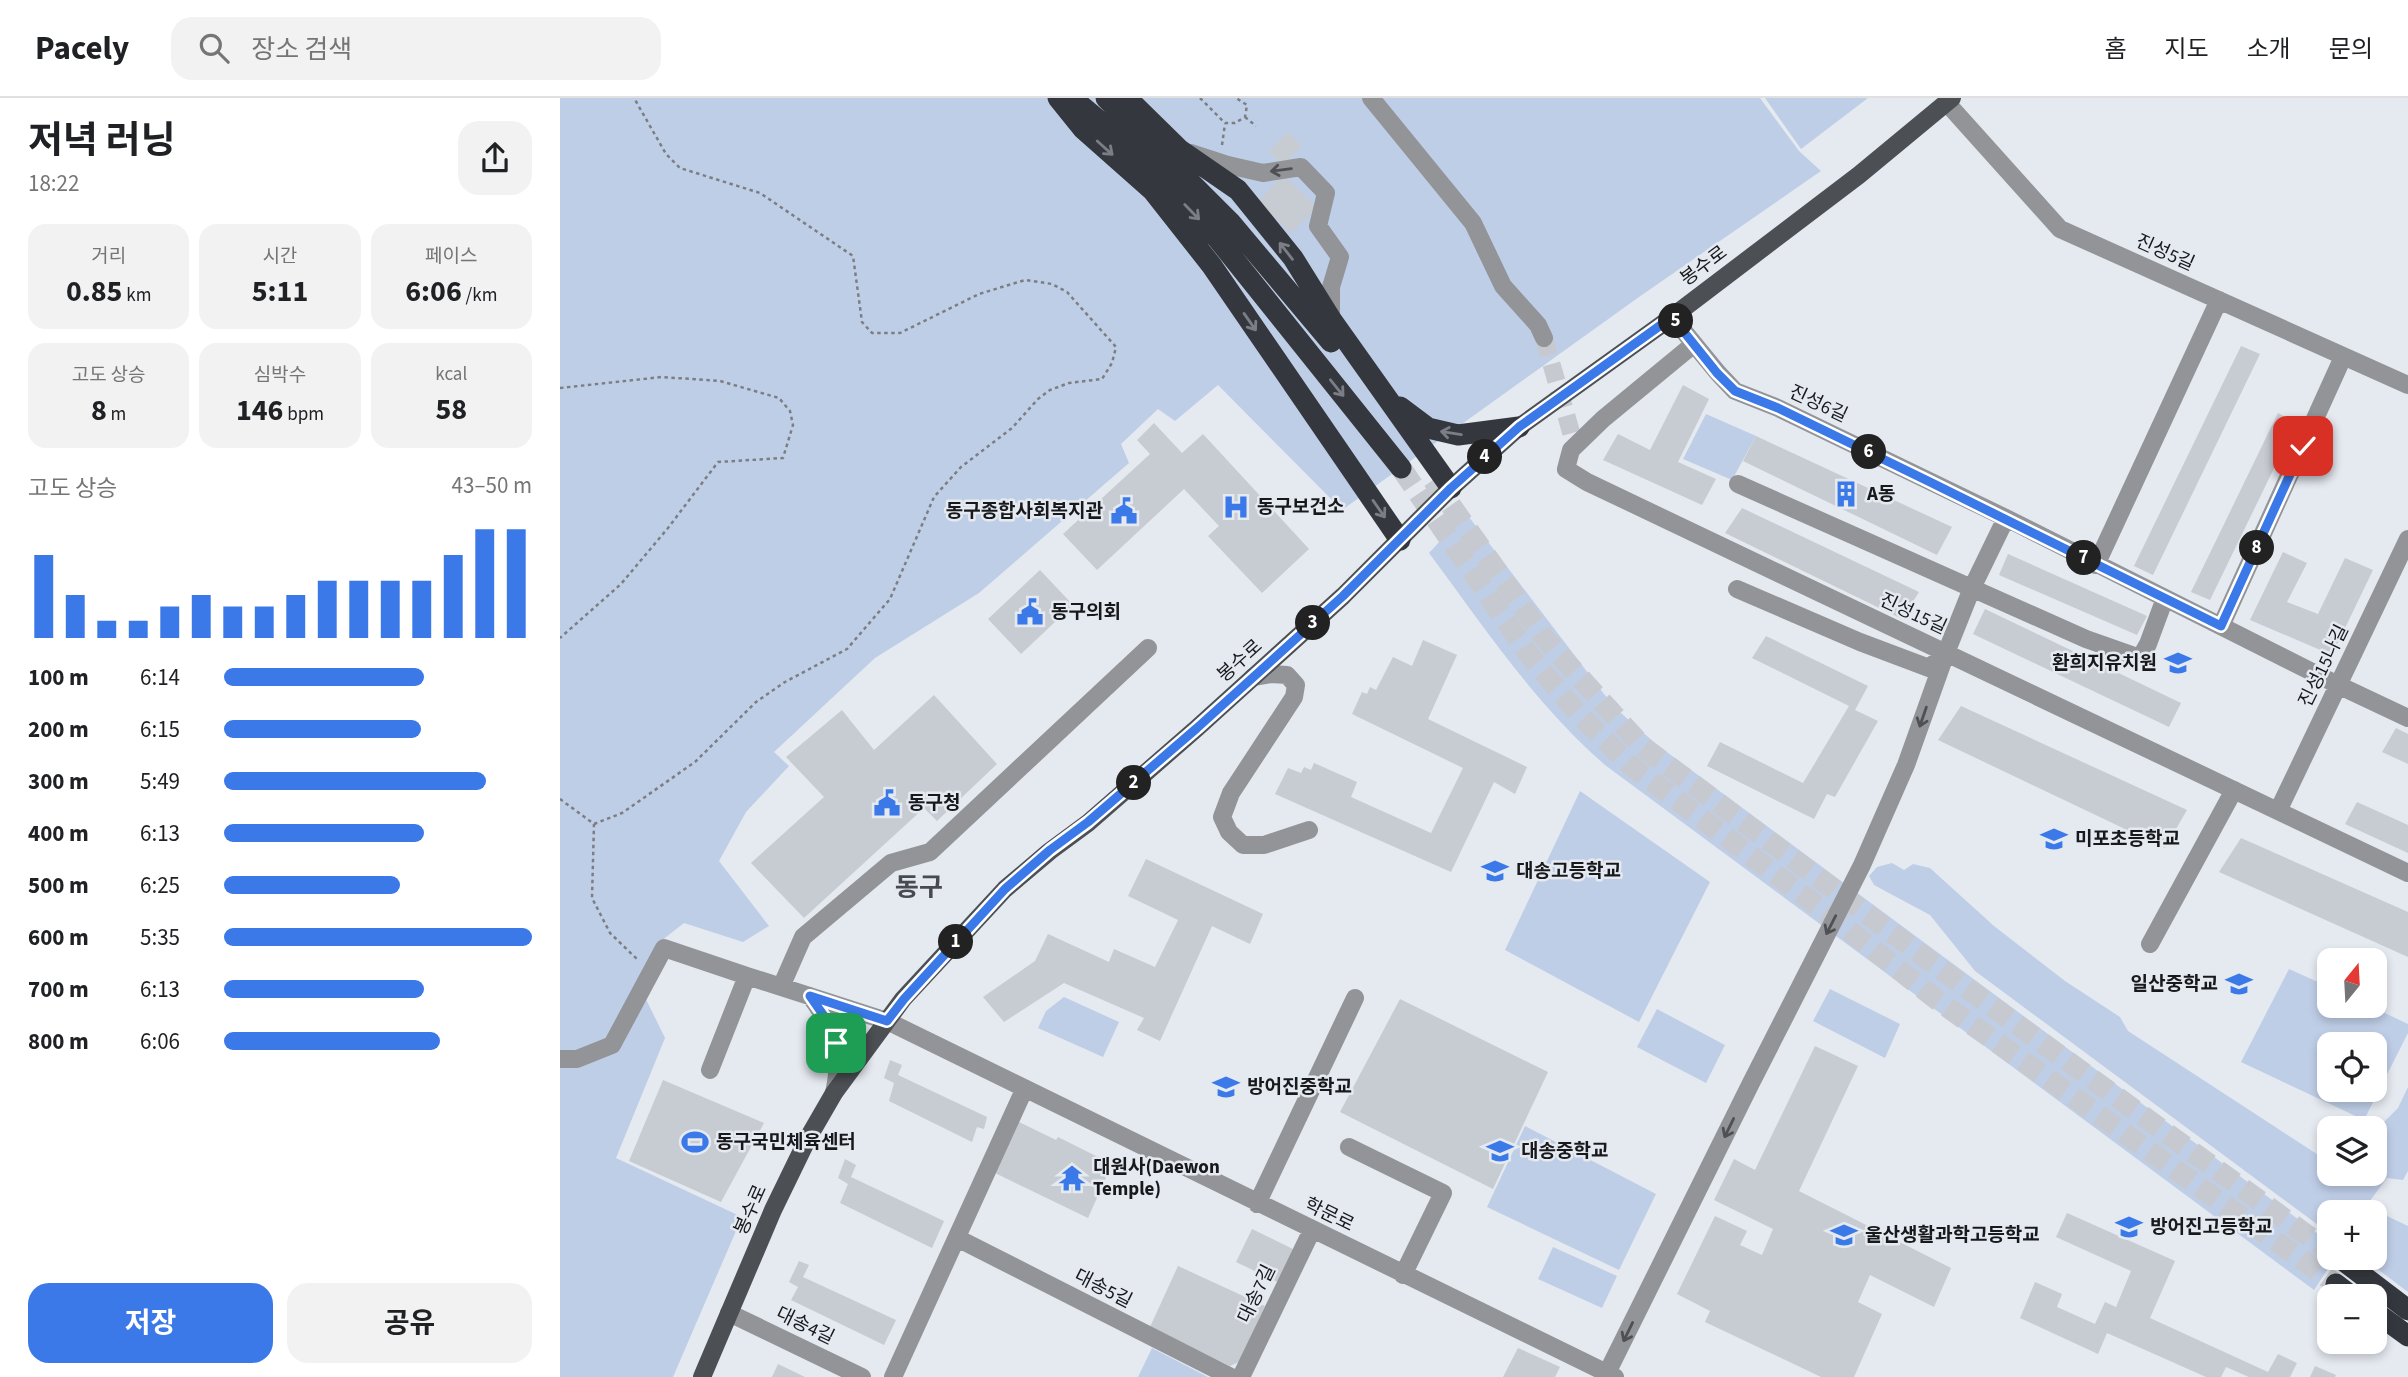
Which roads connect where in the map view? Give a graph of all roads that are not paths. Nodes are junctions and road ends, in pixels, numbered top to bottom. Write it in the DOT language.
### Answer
graph roads {
  1 [pos="1058,98"];
  2 [pos="1072,98"];
  3 [pos="1106,98"];
  4 [pos="1127,98"];
  5 [pos="1371,98"];
  6 [pos="1949,100"];
  7 [pos="1180,150"];
  8 [pos="2219,300"];
  9 [pos="1672,317"];
  10 [pos="1331,318"];
  11 [pos="1544,338"];
  12 [pos="1694,344"];
  13 [pos="2343,356"];
  14 [pos="2408,385"];
  15 [pos="1389,400"];
  16 [pos="1519,427"];
  17 [pos="1738,484"];
  18 [pos="1451,488"];
  19 [pos="2006,518"];
  20 [pos="2408,539"];
  21 [pos="1400,540"];
  22 [pos="2096,565"];
  23 [pos="1972,588"];
  24 [pos="1737,589"];
  25 [pos="2165,598"];
  26 [pos="2221,626"];
  27 [pos="1148,648"];
  28 [pos="1946,653"];
  29 [pos="1253,677"];
  30 [pos="2338,685"];
  31 [pos="2408,718"];
  32 [pos="2234,790"];
  33 [pos="2278,811"];
  34 [pos="1309,830"];
  35 [pos="2408,873"];
  36 [pos="2150,944"];
  37 [pos="747,976"];
  38 [pos="781,987"];
  39 [pos="810,996"];
  40 [pos="1355,998"];
  41 [pos="887,1021"];
  42 [pos="560,1059"];
  43 [pos="710,1070"];
  44 [pos="1024,1090"];
  45 [pos="834,1093"];
  46 [pos="1349,1147"];
  47 [pos="1258,1204"];
  48 [pos="1312,1230"];
  49 [pos="957,1238"];
  50 [pos="2356,1270"];
  51 [pos="1403,1275"];
  52 [pos="2408,1310"];
  53 [pos="729,1313"];
  54 [pos="2387,1321"];
  55 [pos="2408,1336"];
  56 [pos="1609,1376"];
  57 [pos="702,1377"];
  58 [pos="862,1377"];
  59 [pos="893,1377"];
  60 [pos="1231,1377"];
  61 [pos="1241,1377"];
  1 -- 21 [label="highway, one-way"];
  2 -- 3 [label="highway, one-way"];
  4 -- 7 [label="highway"];
  5 -- 11 [label="street"];
  6 -- 8 [label="street, 진성5길"];
  6 -- 9 [label="main road, 봉수로"];
  10 -- 7 [label="highway, one-way"];
  10 -- 7 [label="street, one-way"];
  8 -- 13 [label="street, 진성5길"];
  8 -- 22 [label="street"];
  9 -- 12 [label="street, 진성6길"];
  9 -- 16 [label="main road, 봉수로"];
  10 -- 15 [label="highway"];
  12 -- 19 [label="street, 진성6길"];
  12 -- 28 [label="street, 진성15길"];
  13 -- 14 [label="street, 진성5길"];
  13 -- 26 [label="street"];
  16 -- 15 [label="highway, one-way"];
  15 -- 18 [label="highway"];
  16 -- 18 [label="main road, 봉수로"];
  17 -- 23 [label="street"];
  18 -- 21 [label="main road, 봉수로"];
  19 -- 22 [label="street, 진성6길"];
  19 -- 23 [label="street"];
  20 -- 30 [label="street, 진성15나길"];
  21 -- 29 [label="main road, 봉수로"];
  22 -- 25 [label="street, 진성6길"];
  23 -- 25 [label="street"];
  23 -- 28 [label="street"];
  24 -- 28 [label="street"];
  25 -- 26 [label="street, 진성6길"];
  26 -- 30 [label="street, 진성6길"];
  27 -- 38 [label="street"];
  28 -- 32 [label="street, 진성15길"];
  28 -- 56 [label="street, one-way"];
  29 -- 34 [label="street"];
  29 -- 41 [label="main road, 봉수로"];
  30 -- 31 [label="street, 진성6길"];
  30 -- 33 [label="street, 진성15나길"];
  32 -- 33 [label="street, 진성15길"];
  32 -- 36 [label="street"];
  33 -- 35 [label="street, 진성15길"];
  37 -- 38 [label="street, 학문로"];
  37 -- 42 [label="street, 학문로"];
  37 -- 43 [label="street"];
  38 -- 39 [label="street, 학문로"];
  39 -- 41 [label="street, 학문로"];
  39 -- 45 [label="street"];
  40 -- 47 [label="street"];
  41 -- 44 [label="street, 학문로"];
  41 -- 45 [label="main road, 봉수로"];
  44 -- 47 [label="street, 학문로"];
  44 -- 49 [label="street"];
  45 -- 53 [label="main road, 봉수로"];
  46 -- 51 [label="street"];
  47 -- 48 [label="street, 학문로"];
  48 -- 51 [label="street, 학문로"];
  48 -- 61 [label="street, 대송7길"];
  49 -- 59 [label="street"];
  49 -- 60 [label="street, 대송5길"];
  50 -- 52 [label="highway"];
  51 -- 56 [label="street, 학문로"];
  53 -- 57 [label="main road, 봉수로"];
  53 -- 58 [label="street, 대송4길"];
  54 -- 55 [label="highway"];
}
